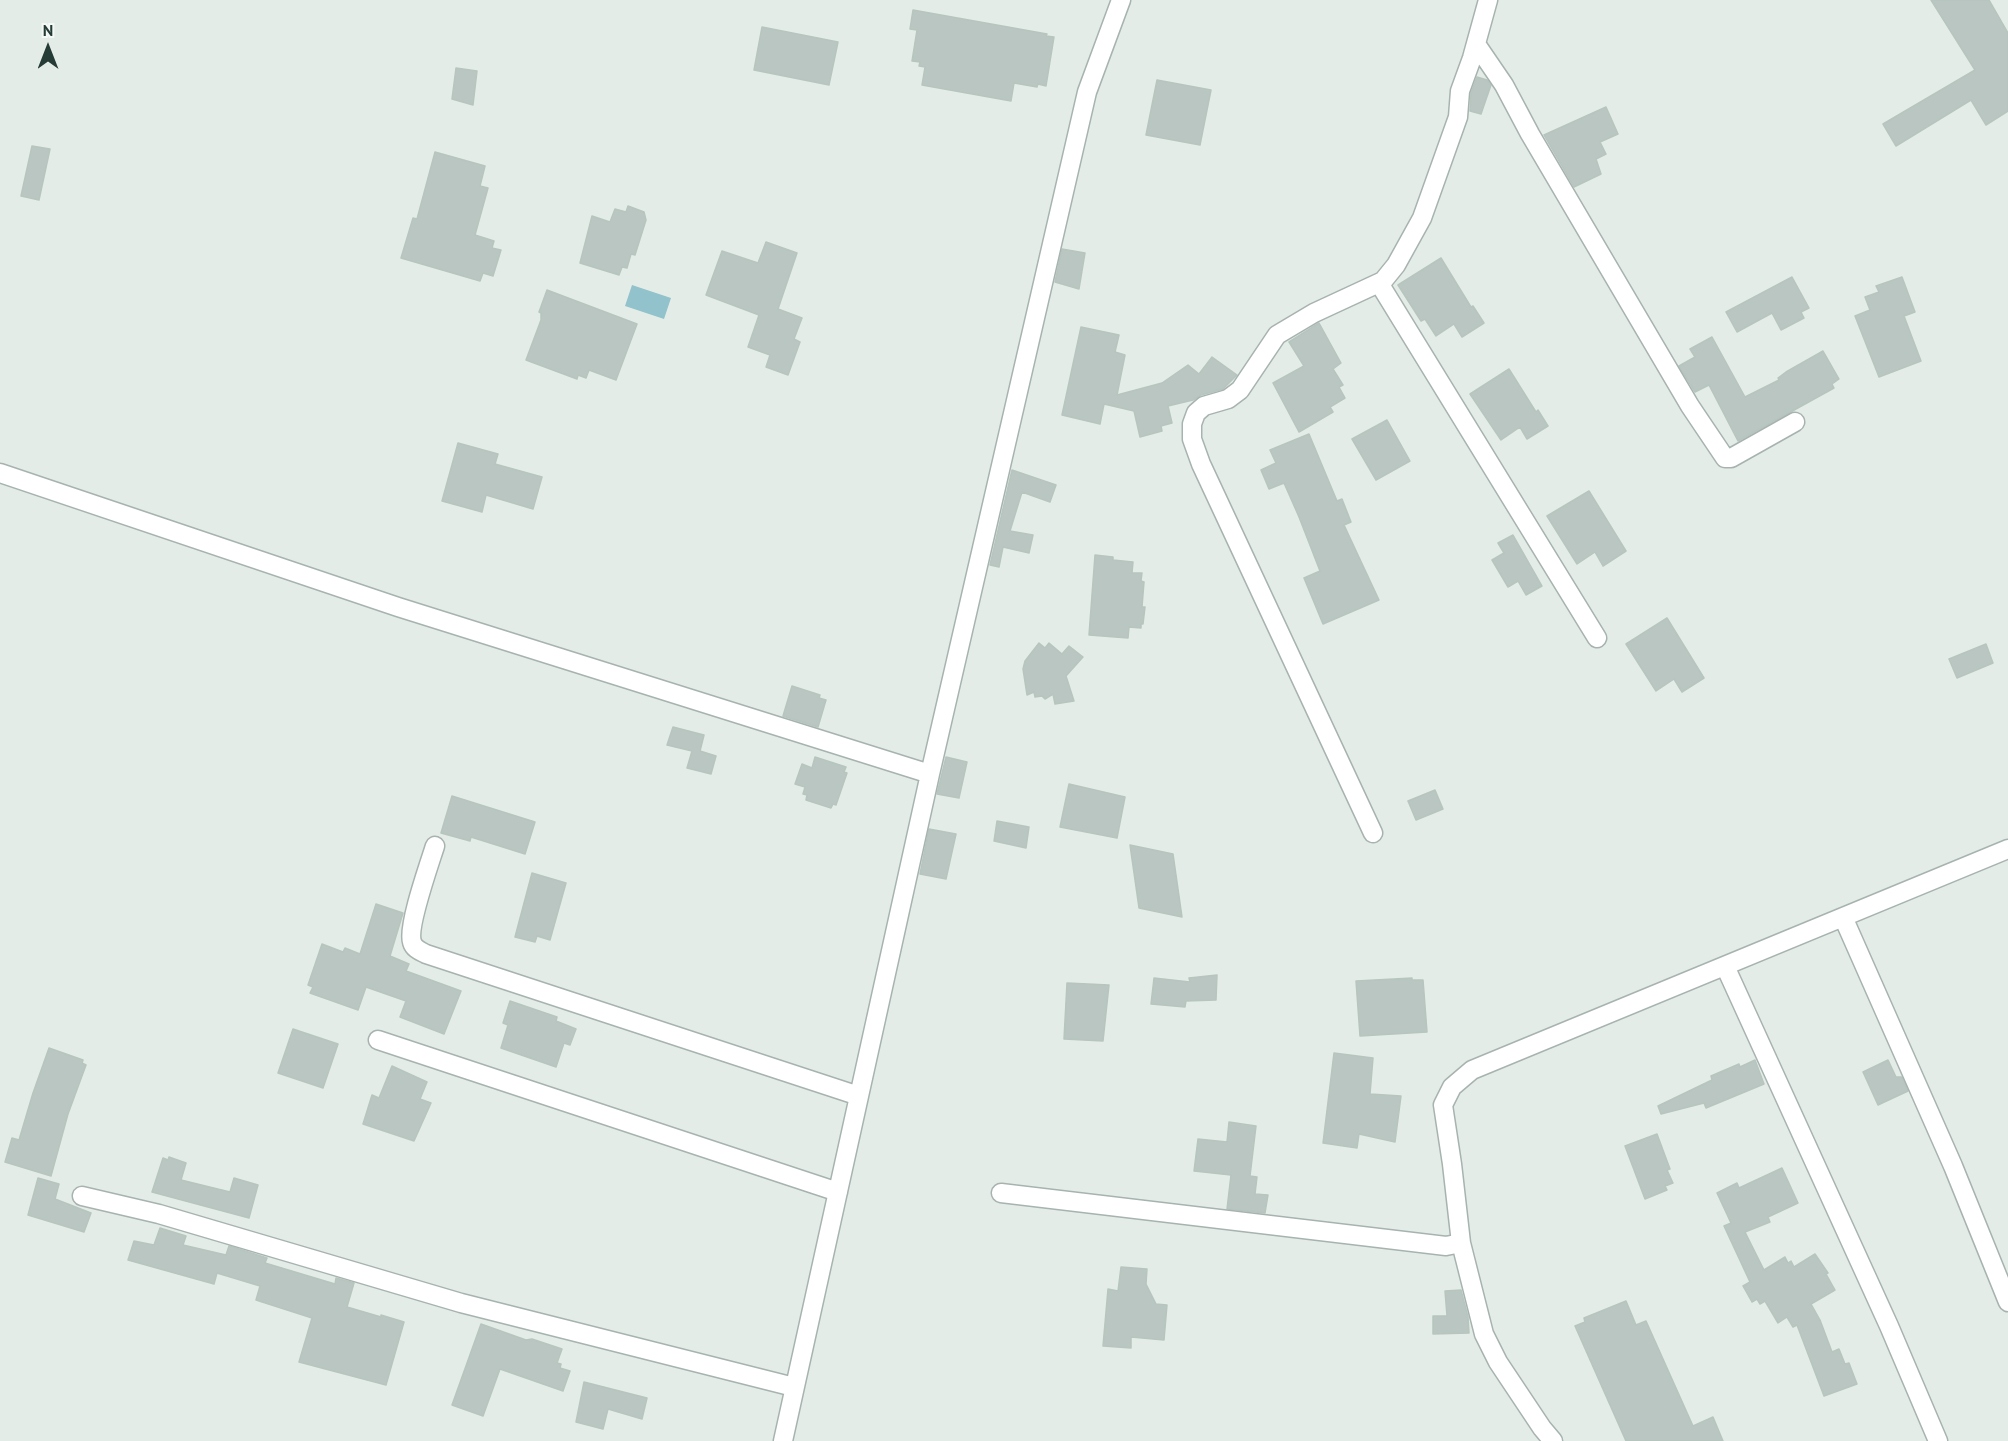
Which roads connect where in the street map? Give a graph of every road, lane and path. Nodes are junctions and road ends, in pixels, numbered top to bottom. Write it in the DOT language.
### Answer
graph roads {
  1 [pos="1120,0"];
  2 [pos="1488,0"];
  3 [pos="1476,44"];
  4 [pos="1379,283"];
  5 [pos="1795,422"];
  6 [pos="0,472"];
  7 [pos="1597,638"];
  8 [pos="930,774"];
  9 [pos="1372,833"];
  10 [pos="435,846"];
  11 [pos="2008,849"];
  12 [pos="1843,917"];
  13 [pos="1725,966"];
  14 [pos="378,1040"];
  15 [pos="859,1096"];
  16 [pos="838,1192"];
  17 [pos="1001,1193"];
  18 [pos="82,1196"];
  19 [pos="1461,1243"];
  20 [pos="2008,1302"];
  21 [pos="795,1387"];
  22 [pos="783,1441"];
  23 [pos="1553,1441"];
  24 [pos="1938,1441"];
  1 -- 8 [label="street"];
  2 -- 3 [label="street"];
  3 -- 4 [label="street"];
  3 -- 5 [label="street"];
  4 -- 7 [label="street"];
  4 -- 9 [label="street"];
  6 -- 8 [label="street"];
  8 -- 15 [label="street"];
  10 -- 15 [label="street"];
  11 -- 12 [label="street"];
  12 -- 13 [label="street"];
  12 -- 20 [label="street"];
  13 -- 19 [label="street"];
  13 -- 24 [label="street"];
  14 -- 16 [label="street"];
  15 -- 16 [label="street"];
  16 -- 21 [label="street"];
  17 -- 19 [label="street"];
  18 -- 21 [label="street"];
  19 -- 23 [label="street"];
  21 -- 22 [label="street"];
}
